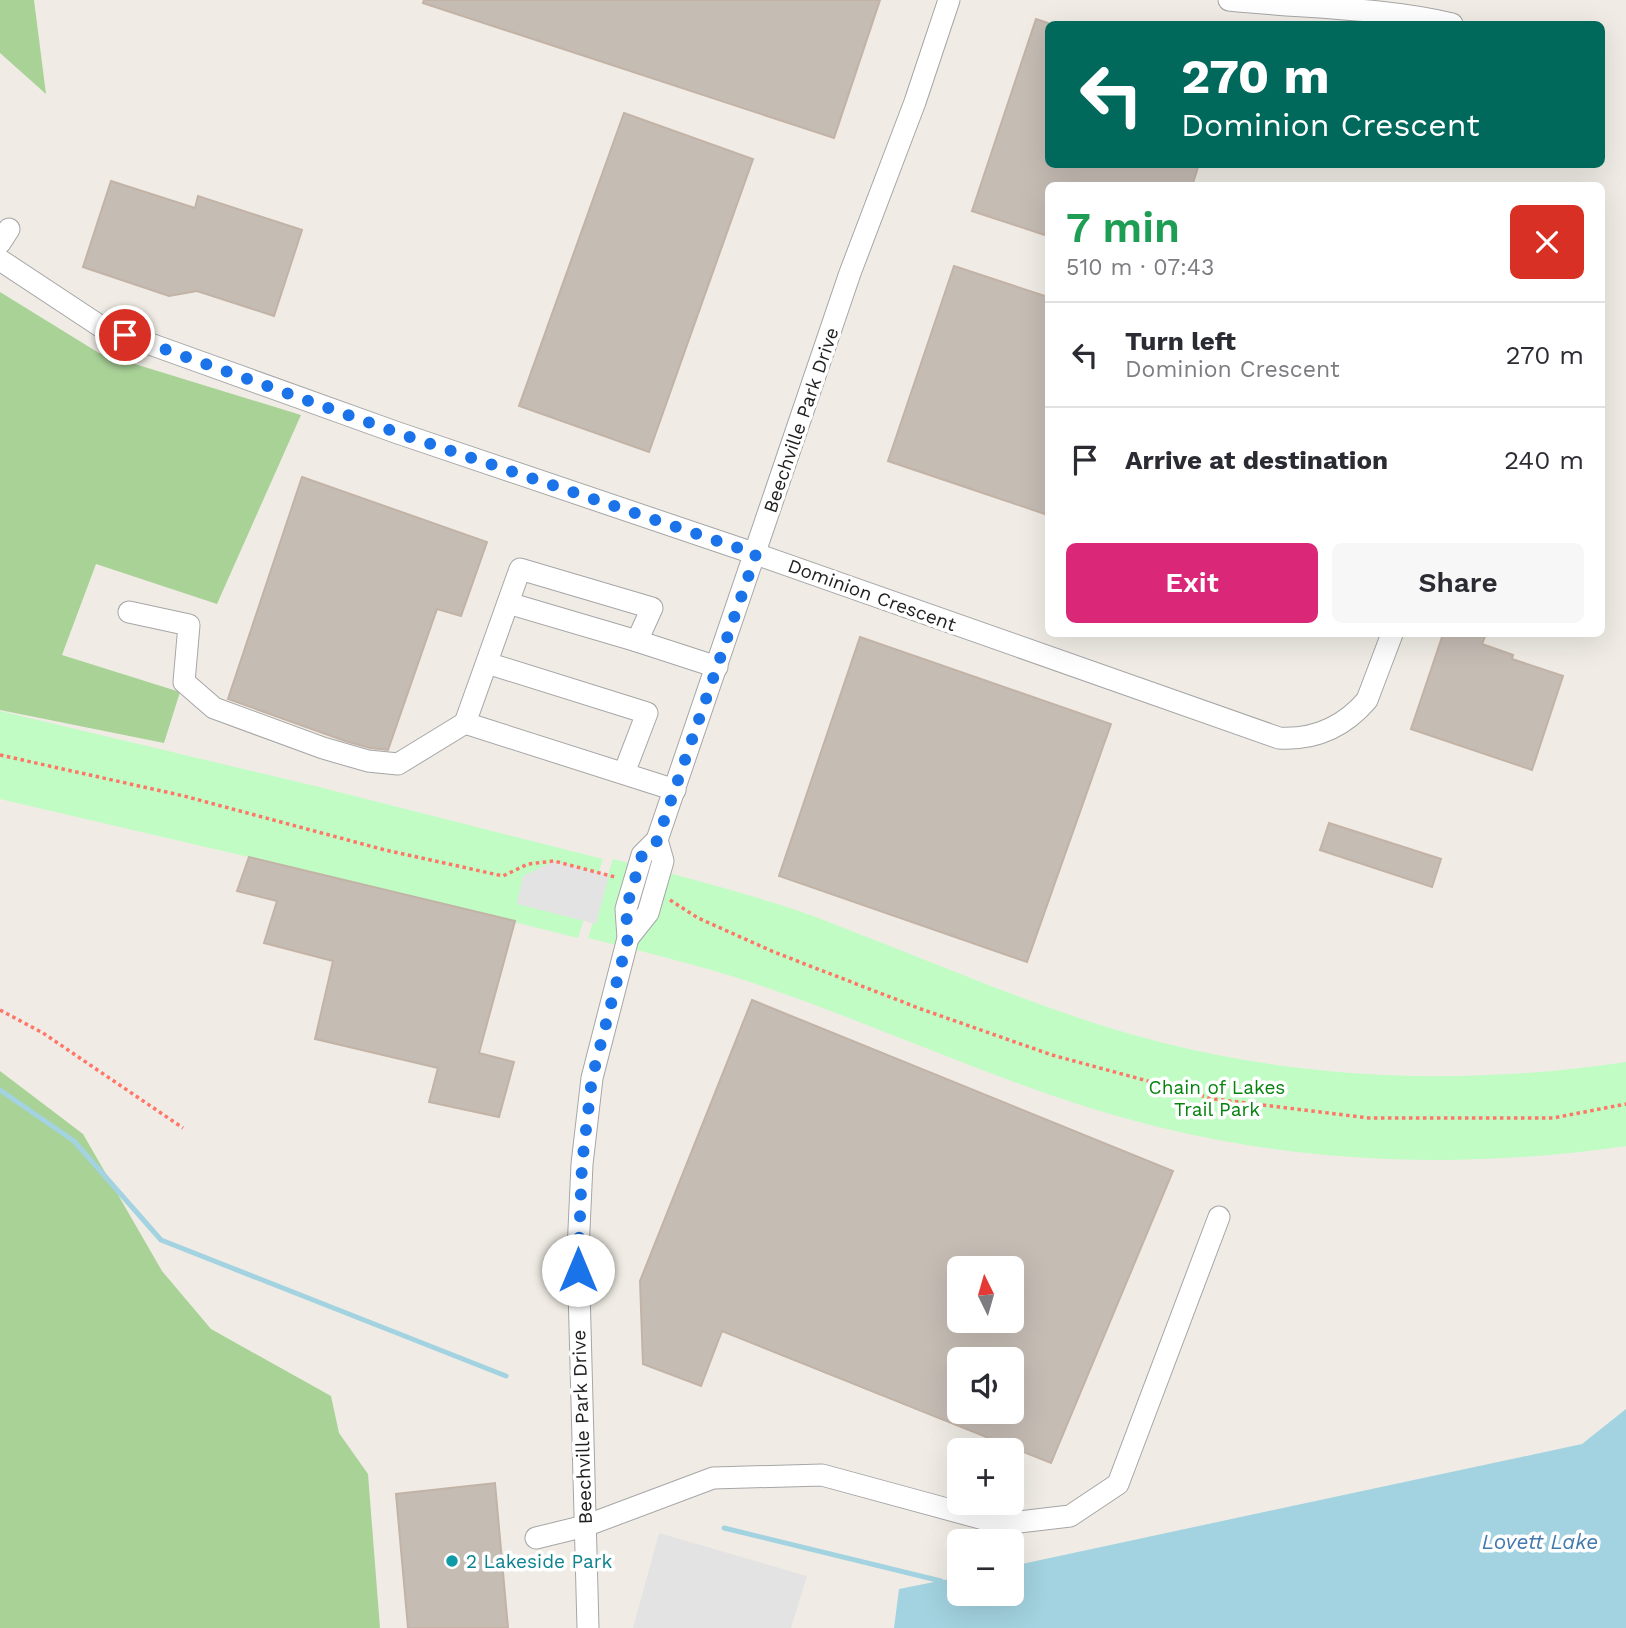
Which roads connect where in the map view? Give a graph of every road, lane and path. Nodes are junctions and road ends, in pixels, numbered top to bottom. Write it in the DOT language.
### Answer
graph roads {
  1 [pos="948,0"];
  2 [pos="1229,0"];
  3 [pos="1438,21"];
  4 [pos="0,260"];
  5 [pos="756,554"];
  6 [pos="508,603"];
  7 [pos="129,612"];
  8 [pos="1391,637"];
  9 [pos="637,642"];
  10 [pos="487,663"];
  11 [pos="717,667"];
  12 [pos="465,723"];
  13 [pos="0,755"];
  14 [pos="624,773"];
  15 [pos="675,790"];
  16 [pos="657,841"];
  17 [pos="633,883"];
  18 [pos="655,889"];
  19 [pos="628,938"];
  20 [pos="0,1010"];
  21 [pos="1626,1104"];
  22 [pos="183,1128"];
  23 [pos="1219,1217"];
  24 [pos="585,1526"];
  25 [pos="536,1538"];
  26 [pos="588,1628"];
  1 -- 5 [label="street, Beechville Park Drive"];
  2 -- 3 [label="street"];
  4 -- 5 [label="street, Dominion Crescent"];
  5 -- 8 [label="street, Dominion Crescent"];
  5 -- 11 [label="street, Beechville Park Drive"];
  6 -- 9 [label="street"];
  6 -- 9 [label="street"];
  6 -- 10 [label="street"];
  7 -- 12 [label="street"];
  9 -- 11 [label="street"];
  10 -- 12 [label="street"];
  10 -- 14 [label="street"];
  11 -- 15 [label="street, Beechville Park Drive"];
  12 -- 14 [label="street"];
  13 -- 17 [label="path"];
  14 -- 15 [label="street"];
  15 -- 16 [label="street, Beechville Park Drive"];
  16 -- 17 [label="street, Beechville Park Drive"];
  16 -- 18 [label="street, Beechville Park Drive"];
  17 -- 19 [label="street, Beechville Park Drive"];
  18 -- 19 [label="street, Beechville Park Drive"];
  18 -- 21 [label="path"];
  19 -- 24 [label="street, Beechville Park Drive"];
  20 -- 22 [label="path"];
  23 -- 24 [label="street"];
  24 -- 25 [label="street"];
  24 -- 26 [label="street, Beechville Park Drive"];
}
